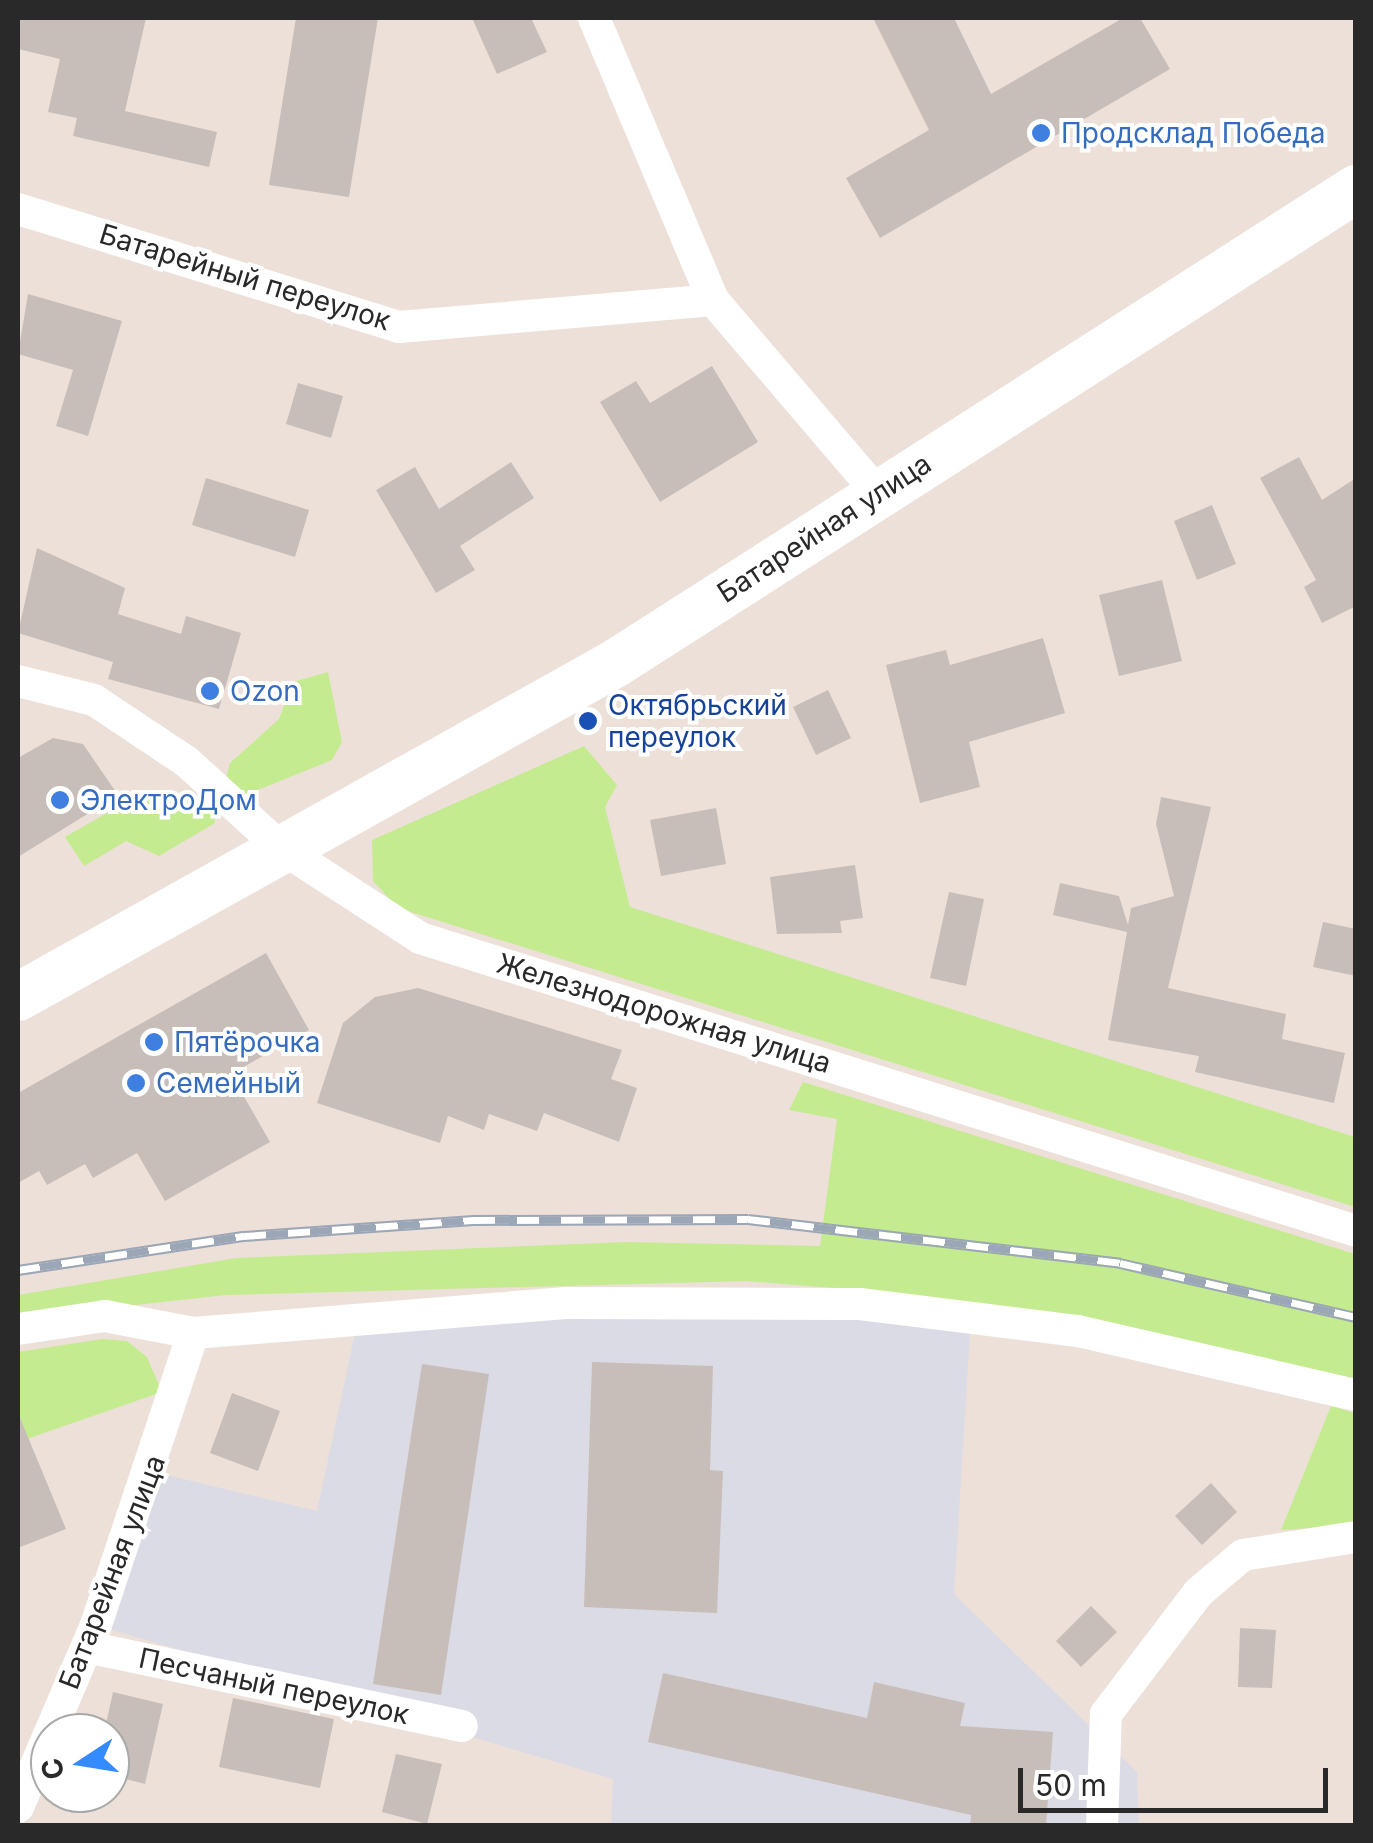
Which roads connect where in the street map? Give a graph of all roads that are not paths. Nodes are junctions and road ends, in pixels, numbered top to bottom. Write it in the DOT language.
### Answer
graph roads {
  1 [pos="594,18"];
  2 [pos="1356,189"];
  3 [pos="18,209"];
  4 [pos="713,300"];
  5 [pos="878,493"];
  6 [pos="18,680"];
  7 [pos="280,847"];
  8 [pos="18,996"];
  9 [pos="1356,1231"];
  10 [pos="18,1328"];
  11 [pos="194,1333"];
  12 [pos="1356,1394"];
  13 [pos="1356,1537"];
  14 [pos="87,1647"];
  15 [pos="462,1726"];
  16 [pos="18,1807"];
  17 [pos="1102,1826"];
  1 -- 4 [label="street"];
  2 -- 5 [label="main road, Батарейная улица"];
  3 -- 4 [label="street, Батарейный переулок"];
  4 -- 5 [label="street"];
  5 -- 7 [label="main road, Батарейная улица"];
  6 -- 7 [label="street"];
  7 -- 8 [label="main road"];
  7 -- 9 [label="street, Железнодорожная улица"];
  10 -- 11 [label="street"];
  11 -- 12 [label="street"];
  11 -- 14 [label="street, Батарейная улица"];
  13 -- 17 [label="street"];
  14 -- 15 [label="street, Песчаный переулок"];
  14 -- 16 [label="street, Батарейная улица"];
}
